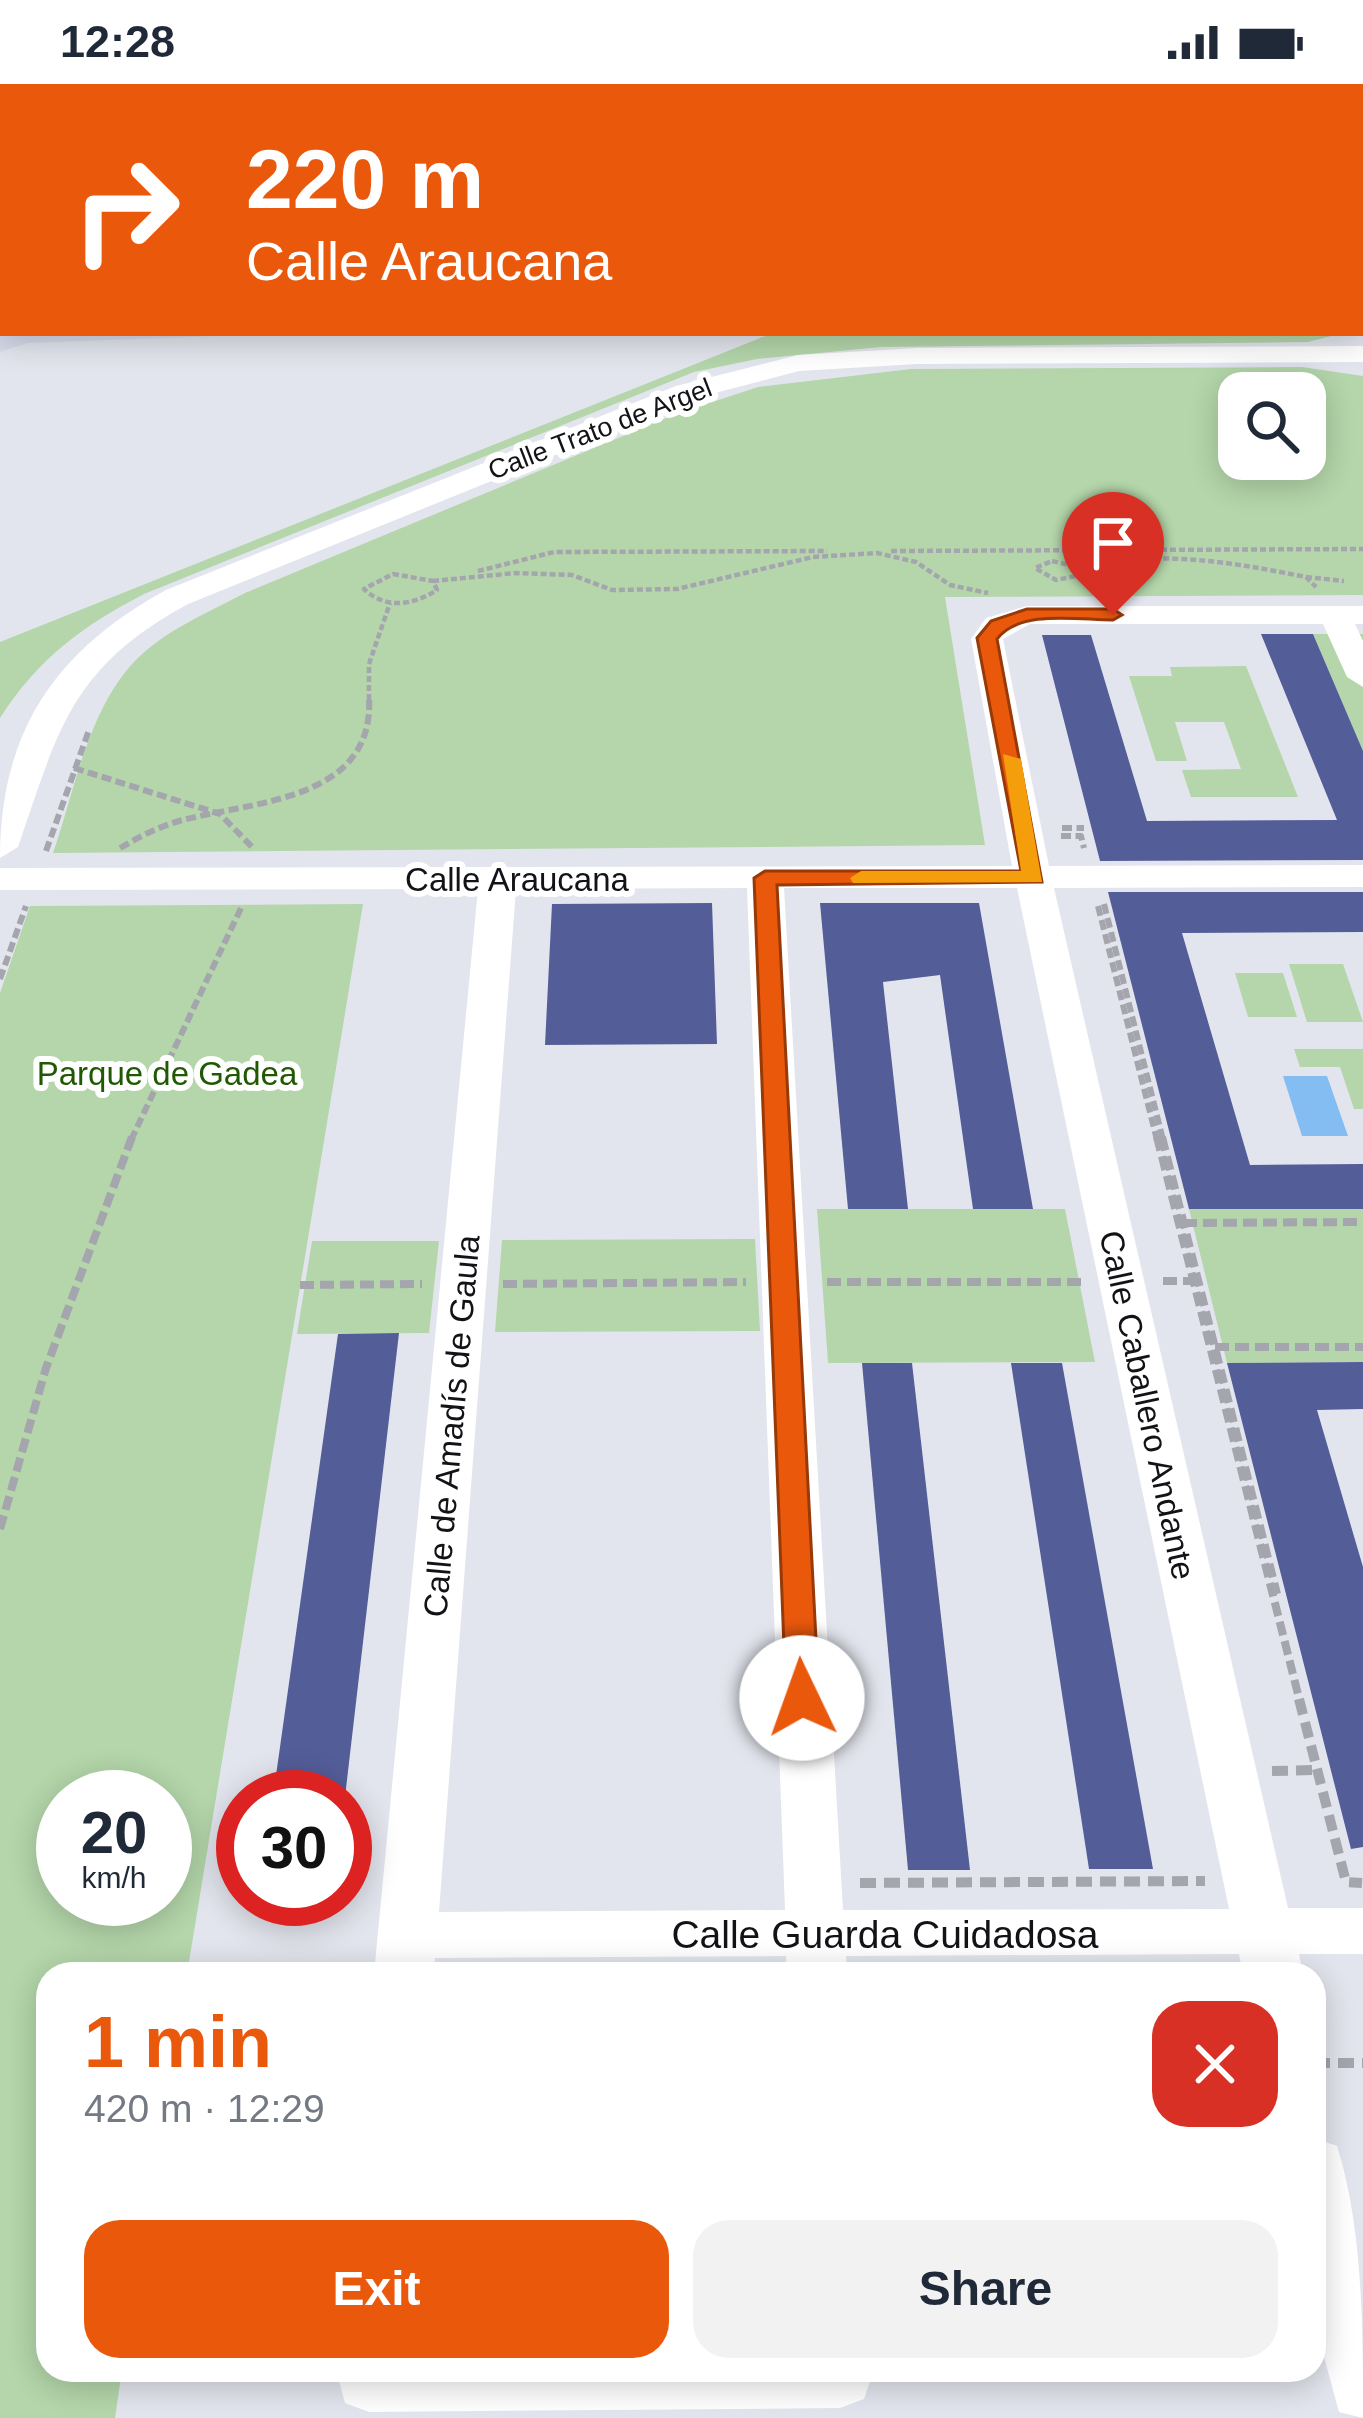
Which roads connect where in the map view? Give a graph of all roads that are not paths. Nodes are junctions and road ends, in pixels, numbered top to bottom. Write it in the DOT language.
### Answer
graph roads {
  1 [pos="1363,354"];
  2 [pos="1349,615"];
  3 [pos="1363,677"];
  4 [pos="0,847"];
  5 [pos="1030,857"];
  6 [pos="1363,876"];
  7 [pos="765,878"];
  8 [pos="498,879"];
  9 [pos="0,880"];
  10 [pos="1363,1931"];
  11 [pos="1268,1953"];
  12 [pos="815,1954"];
  13 [pos="406,1955"];
  14 [pos="1326,2220"];
  15 [pos="1363,2390"];
  1 -- 4 [label="street, Calle Trato de Argel"];
  2 -- 3 [label="street"];
  2 -- 5 [label="street, Calle Caballero Andante"];
  5 -- 6 [label="street, Calle Araucana"];
  5 -- 7 [label="street, Calle Araucana"];
  5 -- 11 [label="street, Calle Caballero Andante"];
  7 -- 8 [label="street, Calle Araucana"];
  7 -- 12 [label="street"];
  8 -- 9 [label="street, Calle Araucana"];
  8 -- 13 [label="street, Calle de Amadís de Gaula"];
  10 -- 11 [label="street, Calle Guarda Cuidadosa"];
  11 -- 12 [label="street, Calle Guarda Cuidadosa"];
  12 -- 13 [label="street, Calle Guarda Cuidadosa"];
  14 -- 15 [label="street"];
}
